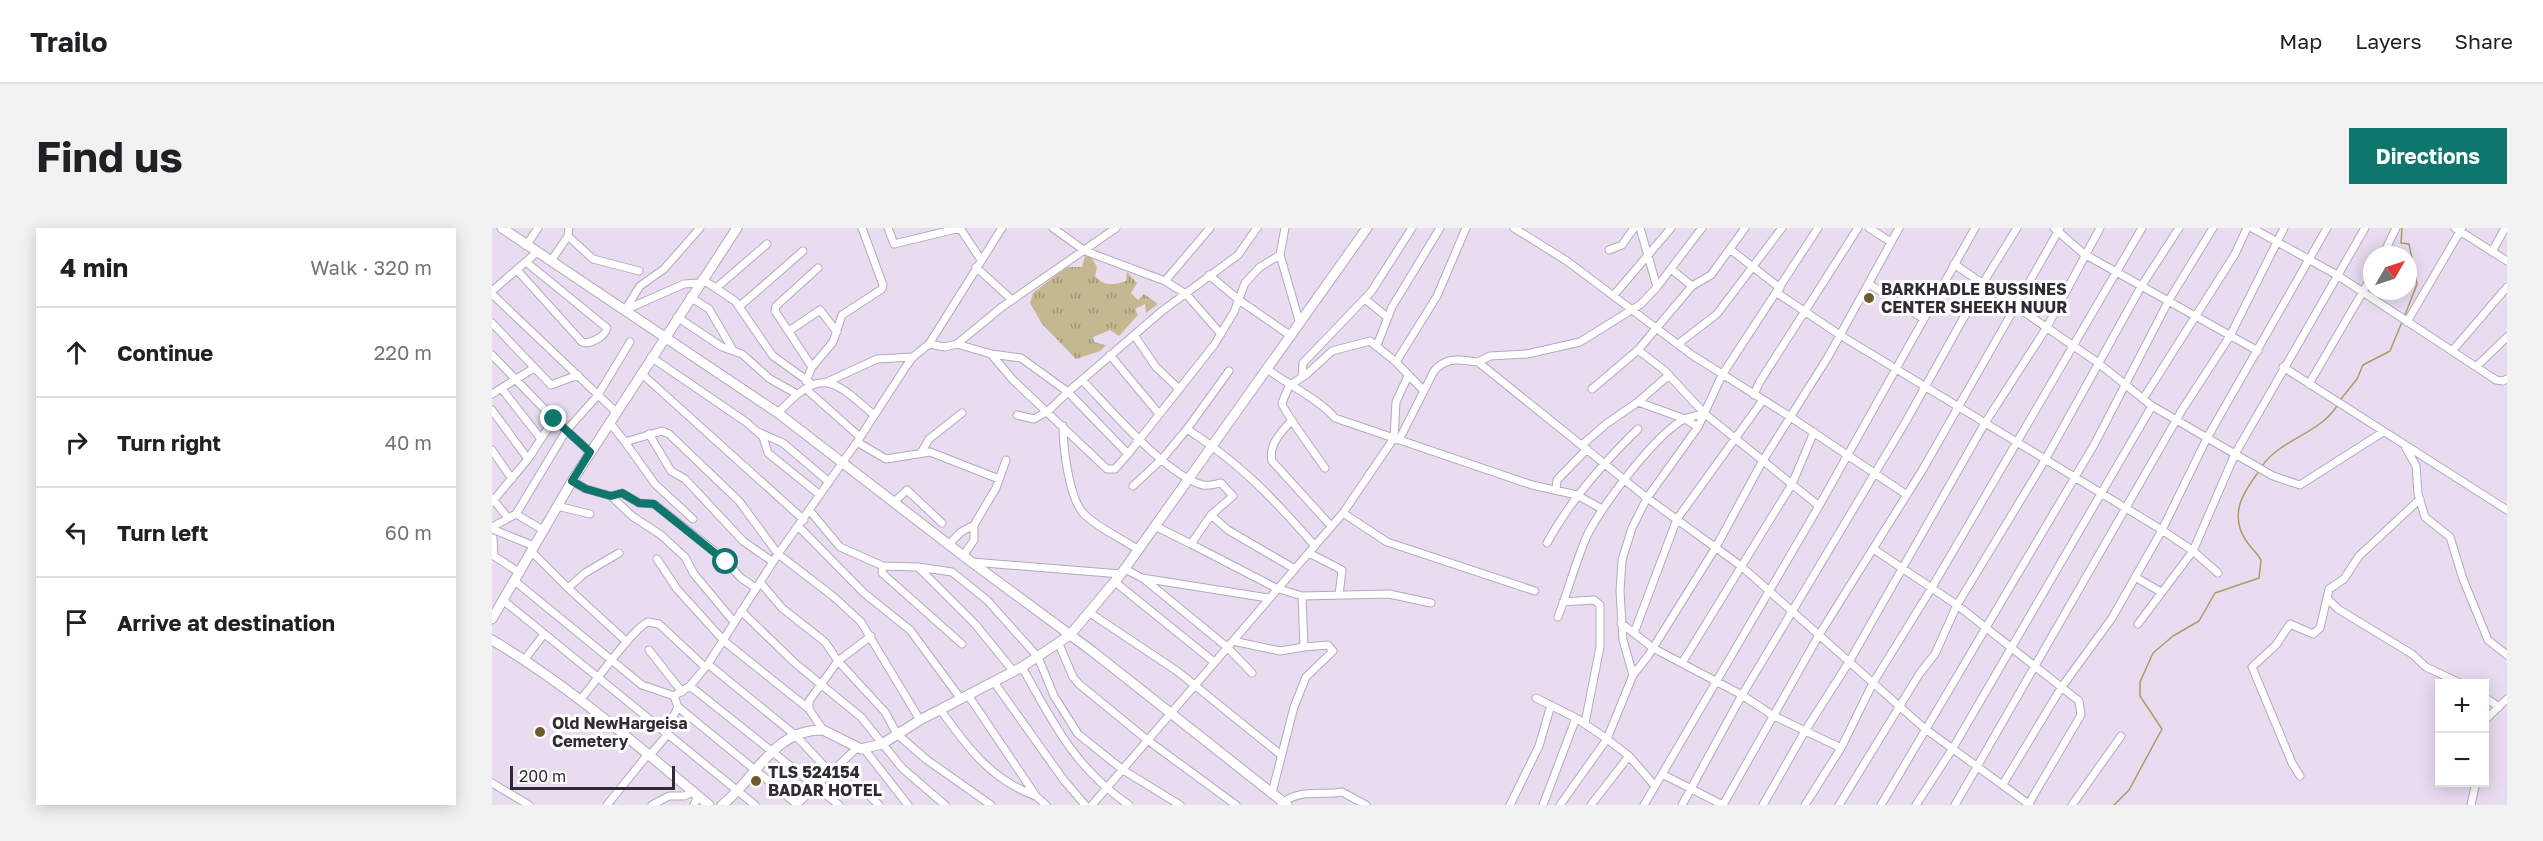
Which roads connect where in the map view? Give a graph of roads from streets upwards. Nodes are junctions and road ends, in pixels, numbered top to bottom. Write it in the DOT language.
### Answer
graph roads {
  1 [pos="502,228"];
  2 [pos="538,228"];
  3 [pos="700,228"];
  4 [pos="737,228"];
  5 [pos="861,228"];
  6 [pos="888,228"];
  7 [pos="960,228"];
  8 [pos="1002,228"];
  9 [pos="1053,228"];
  10 [pos="1068,228"];
  11 [pos="1116,228"];
  12 [pos="1210,228"];
  13 [pos="1257,228"];
  14 [pos="1285,228"];
  15 [pos="1367,228"];
  16 [pos="1412,228"];
  17 [pos="1440,228"];
  18 [pos="1466,228"];
  19 [pos="1514,228"];
  20 [pos="1634,228"];
  21 [pos="1640,228"];
  22 [pos="1671,228"];
  23 [pos="1702,228"];
  24 [pos="1745,228"];
  25 [pos="1782,228"];
  26 [pos="1818,228"];
  27 [pos="1858,228"];
  28 [pos="1869,228"];
  29 [pos="1899,228"];
  30 [pos="1975,228"];
  31 [pos="2017,228"];
  32 [pos="2100,228"];
  33 [pos="2142,228"];
  34 [pos="2179,228"];
  35 [pos="2212,228"];
  36 [pos="2250,228"];
  37 [pos="2284,228"];
  38 [pos="2327,228"];
  39 [pos="2365,228"];
  40 [pos="2397,228"];
  41 [pos="2505,228"];
  42 [pos="2058,229"];
  43 [pos="2459,229"];
  44 [pos="571,231"];
  45 [pos="1062,234"];
  46 [pos="1891,242"];
  47 [pos="2277,242"];
  48 [pos="766,244"];
  49 [pos="526,246"];
  50 [pos="2388,246"];
  51 [pos="803,250"];
  52 [pos="1609,250"];
  53 [pos="1731,250"];
  54 [pos="1085,251"];
  55 [pos="2492,252"];
  56 [pos="536,253"];
  57 [pos="2084,254"];
  58 [pos="1280,255"];
  59 [pos="1649,257"];
  60 [pos="2309,258"];
  61 [pos="981,260"];
  62 [pos="550,261"];
  63 [pos="2507,261"];
  64 [pos="526,262"];
  65 [pos="1954,264"];
  66 [pos="976,267"];
  67 [pos="818,268"];
  68 [pos="1753,268"];
  69 [pos="1671,269"];
  70 [pos="517,270"];
  71 [pos="639,271"];
  72 [pos="2116,272"];
  73 [pos="1209,275"];
  74 [pos="2337,275"];
  75 [pos="701,281"];
  76 [pos="1165,281"];
  77 [pos="1983,283"];
  78 [pos="1869,285"];
  79 [pos="2142,285"];
  80 [pos="1692,286"];
  81 [pos="1658,287"];
  82 [pos="2507,287"];
  83 [pos="716,288"];
  84 [pos="1779,290"];
  85 [pos="2363,292"];
  86 [pos="492,293"];
  87 [pos="1186,294"];
  88 [pos="1614,295"];
  89 [pos="2363,295"];
  90 [pos="690,297"];
  91 [pos="1012,300"];
  92 [pos="1239,300"];
  93 [pos="1365,300"];
  94 [pos="2169,300"];
  95 [pos="2375,300"];
  96 [pos="740,306"];
  97 [pos="2016,307"];
  98 [pos="1633,309"];
  99 [pos="625,310"];
  100 [pos="1806,312"];
  101 [pos="2195,316"];
  102 [pos="676,317"];
  103 [pos="1387,317"];
  104 [pos="1924,319"];
  105 [pos="2408,322"];
  106 [pos="492,323"];
  107 [pos="1300,324"];
  108 [pos="2047,327"];
  109 [pos="1655,328"];
  110 [pos="789,331"];
  111 [pos="837,332"];
  112 [pos="1221,334"];
  113 [pos="1134,335"];
  114 [pos="1840,335"];
  115 [pos="1291,336"];
  116 [pos="2230,336"];
  117 [pos="2507,337"];
  118 [pos="663,338"];
  119 [pos="630,342"];
  120 [pos="929,344"];
  121 [pos="957,344"];
  122 [pos="1678,344"];
  123 [pos="1377,345"];
  124 [pos="2073,345"];
  125 [pos="734,350"];
  126 [pos="1638,350"];
  127 [pos="2453,350"];
  128 [pos="2258,351"];
  129 [pos="991,354"];
  130 [pos="492,355"];
  131 [pos="1110,355"];
  132 [pos="651,357"];
  133 [pos="913,357"];
  134 [pos="1396,362"];
  135 [pos="1478,362"];
  136 [pos="2097,362"];
  137 [pos="2477,366"];
  138 [pos="812,367"];
  139 [pos="2283,367"];
  140 [pos="534,368"];
  141 [pos="1898,368"];
  142 [pos="1267,369"];
  143 [pos="1229,371"];
  144 [pos="642,374"];
  145 [pos="578,375"];
  146 [pos="1669,375"];
  147 [pos="1722,375"];
  148 [pos="1408,376"];
  149 [pos="1302,377"];
  150 [pos="2507,379"];
  151 [pos="1082,380"];
  152 [pos="517,381"];
  153 [pos="827,382"];
  154 [pos="2124,384"];
  155 [pos="2309,384"];
  156 [pos="808,385"];
  157 [pos="1289,386"];
  158 [pos="1927,386"];
  159 [pos="1178,388"];
  160 [pos="502,389"];
  161 [pos="1592,389"];
  162 [pos="1424,391"];
  163 [pos="1068,392"];
  164 [pos="492,394"];
  165 [pos="797,394"];
  166 [pos="598,395"];
  167 [pos="1754,395"];
  168 [pos="2143,399"];
  169 [pos="1763,400"];
  170 [pos="1638,402"];
  171 [pos="2152,406"];
  172 [pos="1959,407"];
  173 [pos="492,410"];
  174 [pos="1048,411"];
  175 [pos="616,412"];
  176 [pos="778,413"];
  177 [pos="962,413"];
  178 [pos="1159,414"];
  179 [pos="1705,414"];
  180 [pos="874,415"];
  181 [pos="1017,415"];
  182 [pos="1790,416"];
  183 [pos="554,419"];
  184 [pos="1685,419"];
  185 [pos="1292,420"];
  186 [pos="2177,421"];
  187 [pos="610,423"];
  188 [pos="1984,423"];
  189 [pos="1063,426"];
  190 [pos="1698,427"];
  191 [pos="1187,429"];
  192 [pos="1638,429"];
  193 [pos="566,430"];
  194 [pos="758,432"];
  195 [pos="1814,432"];
  196 [pos="2384,432"];
  197 [pos="650,435"];
  198 [pos="2207,438"];
  199 [pos="541,439"];
  200 [pos="859,439"];
  201 [pos="1397,439"];
  202 [pos="1735,439"];
  203 [pos="1140,441"];
  204 [pos="625,442"];
  205 [pos="2015,442"];
  206 [pos="2400,442"];
  207 [pos="1211,445"];
  208 [pos="1585,447"];
  209 [pos="492,450"];
  210 [pos="922,451"];
  211 [pos="590,452"];
  212 [pos="1128,454"];
  213 [pos="1848,454"];
  214 [pos="2235,454"];
  215 [pos="528,459"];
  216 [pos="1162,459"];
  217 [pos="1006,460"];
  218 [pos="2045,460"];
  219 [pos="1762,462"];
  220 [pos="842,463"];
  221 [pos="1603,463"];
  222 [pos="1325,468"];
  223 [pos="1875,474"];
  224 [pos="2074,478"];
  225 [pos="512,479"];
  226 [pos="999,479"];
  227 [pos="1188,479"];
  228 [pos="1623,480"];
  229 [pos="572,481"];
  230 [pos="829,482"];
  231 [pos="1792,484"];
  232 [pos="1133,486"];
  233 [pos="1556,490"];
  234 [pos="2099,494"];
  235 [pos="820,495"];
  236 [pos="1577,495"];
  237 [pos="1907,495"];
  238 [pos="611,496"];
  239 [pos="1647,498"];
  240 [pos="2420,499"];
  241 [pos="493,500"];
  242 [pos="894,502"];
  243 [pos="557,506"];
  244 [pos="1819,506"];
  245 [pos="1602,509"];
  246 [pos="2126,510"];
  247 [pos="2507,510"];
  248 [pos="810,511"];
  249 [pos="1343,513"];
  250 [pos="516,514"];
  251 [pos="590,514"];
  252 [pos="1211,515"];
  253 [pos="508,518"];
  254 [pos="693,519"];
  255 [pos="1677,519"];
  256 [pos="801,523"];
  257 [pos="942,523"];
  258 [pos="974,525"];
  259 [pos="1155,526"];
  260 [pos="1331,526"];
  261 [pos="494,529"];
  262 [pos="543,530"];
  263 [pos="2162,530"];
  264 [pos="492,539"];
  265 [pos="1547,543"];
  266 [pos="1191,544"];
  267 [pos="948,545"];
  268 [pos="1315,546"];
  269 [pos="1716,547"];
  270 [pos="533,549"];
  271 [pos="1137,549"];
  272 [pos="1875,550"];
  273 [pos="2193,551"];
  274 [pos="619,553"];
  275 [pos="1309,553"];
  276 [pos="778,554"];
  277 [pos="493,556"];
  278 [pos="657,559"];
  279 [pos="966,559"];
  280 [pos="773,562"];
  281 [pos="882,566"];
  282 [pos="1741,566"];
  283 [pos="918,567"];
  284 [pos="1293,568"];
  285 [pos="1903,569"];
  286 [pos="2218,573"];
  287 [pos="1120,575"];
  288 [pos="2135,577"];
  289 [pos="518,578"];
  290 [pos="1142,578"];
  291 [pos="758,585"];
  292 [pos="568,588"];
  293 [pos="1276,588"];
  294 [pos="1768,589"];
  295 [pos="1932,589"];
  296 [pos="1535,591"];
  297 [pos="2161,592"];
  298 [pos="1339,595"];
  299 [pos="1302,596"];
  300 [pos="1268,598"];
  301 [pos="2326,598"];
  302 [pos="492,600"];
  303 [pos="1563,602"];
  304 [pos="1431,603"];
  305 [pos="502,604"];
  306 [pos="1957,605"];
  307 [pos="741,611"];
  308 [pos="1794,612"];
  309 [pos="1090,613"];
  310 [pos="1558,617"];
  311 [pos="492,619"];
  312 [pos="734,622"];
  313 [pos="1621,623"];
  314 [pos="2138,624"];
  315 [pos="1983,628"];
  316 [pos="1634,633"];
  317 [pos="544,634"];
  318 [pos="1070,635"];
  319 [pos="1819,635"];
  320 [pos="871,636"];
  321 [pos="492,640"];
  322 [pos="1233,640"];
  323 [pos="724,641"];
  324 [pos="627,642"];
  325 [pos="1058,642"];
  326 [pos="962,644"];
  327 [pos="1227,646"];
  328 [pos="1304,647"];
  329 [pos="2010,647"];
  330 [pos="1653,648"];
  331 [pos="649,650"];
  332 [pos="2507,655"];
  333 [pos="1038,657"];
  334 [pos="525,659"];
  335 [pos="613,661"];
  336 [pos="838,661"];
  337 [pos="1214,662"];
  338 [pos="1849,662"];
  339 [pos="1682,663"];
  340 [pos="2035,664"];
  341 [pos="706,665"];
  342 [pos="1018,670"];
  343 [pos="1252,674"];
  344 [pos="1633,675"];
  345 [pos="2450,679"];
  346 [pos="599,680"];
  347 [pos="994,682"];
  348 [pos="1716,682"];
  349 [pos="1873,683"];
  350 [pos="821,684"];
  351 [pos="1194,684"];
  352 [pos="690,686"];
  353 [pos="2061,688"];
  354 [pos="682,692"];
  355 [pos="1743,695"];
  356 [pos="674,696"];
  357 [pos="964,697"];
  358 [pos="1536,698"];
  359 [pos="2507,699"];
  360 [pos="580,700"];
  361 [pos="2489,700"];
  362 [pos="1551,705"];
  363 [pos="678,707"];
  364 [pos="1900,707"];
  365 [pos="2499,707"];
  366 [pos="809,709"];
  367 [pos="940,709"];
  368 [pos="1169,712"];
  369 [pos="1772,715"];
  370 [pos="2489,716"];
  371 [pos="1576,718"];
  372 [pos="920,720"];
  373 [pos="1585,723"];
  374 [pos="1924,728"];
  375 [pos="823,730"];
  376 [pos="1804,731"];
  377 [pos="666,734"];
  378 [pos="897,734"];
  379 [pos="795,735"];
  380 [pos="2121,736"];
  381 [pos="1146,739"];
  382 [pos="1607,740"];
  383 [pos="882,744"];
  384 [pos="1841,748"];
  385 [pos="1953,748"];
  386 [pos="773,749"];
  387 [pos="861,749"];
  388 [pos="650,754"];
  389 [pos="1281,755"];
  390 [pos="1629,756"];
  391 [pos="1978,764"];
  392 [pos="756,769"];
  393 [pos="1123,770"];
  394 [pos="830,771"];
  395 [pos="1662,774"];
  396 [pos="2300,776"];
  397 [pos="492,783"];
  398 [pos="2003,784"];
  399 [pos="814,786"];
  400 [pos="1655,786"];
  401 [pos="2475,787"];
  402 [pos="861,788"];
  403 [pos="1106,789"];
  404 [pos="1690,790"];
  405 [pos="739,791"];
  406 [pos="1272,793"];
  407 [pos="1036,796"];
  408 [pos="695,798"];
  409 [pos="1284,804"];
  410 [pos="1719,804"];
  411 [pos="529,805"];
  412 [pos="607,805"];
  413 [pos="652,805"];
  414 [pos="709,805"];
  415 [pos="722,805"];
  416 [pos="755,805"];
  417 [pos="797,805"];
  418 [pos="838,805"];
  419 [pos="879,805"];
  420 [pos="908,805"];
  421 [pos="945,805"];
  422 [pos="991,805"];
  423 [pos="1046,805"];
  424 [pos="1085,805"];
  425 [pos="1092,805"];
  426 [pos="1129,805"];
  427 [pos="1180,805"];
  428 [pos="1236,805"];
  429 [pos="1366,805"];
  430 [pos="1510,805"];
  431 [pos="1542,805"];
  432 [pos="1560,805"];
  433 [pos="1591,805"];
  434 [pos="1644,805"];
  435 [pos="1682,805"];
  436 [pos="1763,805"];
  437 [pos="1805,805"];
  438 [pos="1839,805"];
  439 [pos="1881,805"];
  440 [pos="1916,805"];
  441 [pos="1955,805"];
  442 [pos="2029,805"];
  443 [pos="2072,805"];
  444 [pos="2471,805"];
  1 -- 49 [label="street"];
  2 -- 49 [label="street"];
  3 -- 99 [label="street"];
  4 -- 75 [label="street"];
  5 -- 111 [label="street"];
  6 -- 7 [label="street"];
  7 -- 61 [label="street"];
  8 -- 61 [label="street"];
  9 -- 45 [label="street"];
  10 -- 45 [label="street"];
  11 -- 54 [label="street"];
  12 -- 76 [label="street"];
  13 -- 73 [label="street"];
  14 -- 58 [label="street"];
  15 -- 107 [label="street"];
  16 -- 93 [label="street"];
  17 -- 103 [label="street"];
  18 -- 134 [label="street"];
  19 -- 88 [label="street"];
  20 -- 52 [label="street"];
  21 -- 59 [label="street"];
  22 -- 59 [label="street"];
  23 -- 69 [label="street"];
  24 -- 53 [label="street"];
  25 -- 68 [label="street"];
  26 -- 84 [label="street"];
  27 -- 100 [label="street"];
  28 -- 46 [label="street"];
  29 -- 46 [label="street"];
  30 -- 65 [label="street"];
  31 -- 77 [label="street"];
  32 -- 57 [label="street"];
  33 -- 72 [label="street"];
  34 -- 79 [label="street"];
  35 -- 94 [label="street"];
  36 -- 47 [label="street"];
  36 -- 101 [label="street"];
  37 -- 47 [label="street"];
  38 -- 60 [label="street"];
  39 -- 74 [label="street"];
  40 -- 50 [label="street"];
  41 -- 55 [label="street"];
  42 -- 57 [label="street"];
  42 -- 97 [label="street"];
  43 -- 55 [label="street"];
  43 -- 105 [label="street"];
  44 -- 62 [label="street"];
  44 -- 71 [label="street"];
  45 -- 54 [label="street"];
  46 -- 78 [label="street"];
  47 -- 60 [label="street"];
  47 -- 116 [label="street"];
  48 -- 83 [label="street"];
  49 -- 56 [label="street"];
  51 -- 96 [label="street"];
  53 -- 68 [label="street"];
  53 -- 80 [label="street"];
  54 -- 76 [label="street"];
  54 -- 91 [label="street"];
  55 -- 63 [label="street"];
  56 -- 62 [label="street"];
  56 -- 64 [label="street"];
  57 -- 72 [label="street"];
  57 -- 108 [label="street"];
  58 -- 92 [label="street"];
  58 -- 107 [label="street"];
  59 -- 81 [label="street"];
  59 -- 88 [label="street"];
  60 -- 74 [label="street"];
  60 -- 128 [label="street"];
  61 -- 66 [label="street"];
  62 -- 99 [label="street"];
  64 -- 70 [label="street"];
  64 -- 70 [label="street"];
  65 -- 77 [label="street"];
  65 -- 104 [label="street"];
  66 -- 91 [label="street"];
  66 -- 120 [label="street"];
  67 -- 110 [label="street"];
  68 -- 84 [label="street"];
  68 -- 122 [label="street"];
  69 -- 80 [label="street"];
  69 -- 81 [label="street"];
  70 -- 86 [label="street"];
  72 -- 79 [label="street"];
  72 -- 124 [label="street"];
  73 -- 87 [label="street"];
  73 -- 92 [label="street"];
  74 -- 85 [label="street"];
  74 -- 139 [label="street"];
  75 -- 83 [label="street"];
  75 -- 90 [label="street"];
  75 -- 99 [label="street"];
  76 -- 87 [label="street"];
  77 -- 97 [label="street"];
  77 -- 158 [label="street"];
  78 -- 104 [label="street"];
  78 -- 114 [label="street"];
  79 -- 94 [label="street"];
  79 -- 136 [label="street"];
  80 -- 109 [label="street"];
  81 -- 98 [label="street"];
  82 -- 127 [label="street"];
  83 -- 96 [label="street"];
  84 -- 100 [label="street"];
  84 -- 147 [label="street"];
  86 -- 145 [label="street"];
  87 -- 112 [label="street"];
  87 -- 113 [label="street"];
  88 -- 98 [label="street"];
  89 -- 155 [label="street"];
  90 -- 102 [label="street"];
  90 -- 125 [label="street"];
  91 -- 121 [label="street"];
  92 -- 112 [label="street"];
  92 -- 115 [label="street"];
  93 -- 103 [label="street"];
  93 -- 149 [label="street"];
  94 -- 101 [label="street"];
  94 -- 154 [label="street"];
  95 -- 105 [label="street"];
  96 -- 156 [label="street"];
  97 -- 108 [label="street"];
  97 -- 172 [label="street"];
  98 -- 109 [label="street"];
  98 -- 135 [label="street"];
  99 -- 118 [label="street"];
  100 -- 114 [label="street"];
  100 -- 167 [label="street"];
  101 -- 116 [label="street"];
  101 -- 168 [label="street"];
  102 -- 118 [label="street"];
  102 -- 125 [label="street"];
  103 -- 123 [label="street"];
  104 -- 141 [label="street"];
  105 -- 127 [label="street"];
  106 -- 140 [label="street"];
  107 -- 115 [label="street"];
  108 -- 124 [label="street"];
  108 -- 188 [label="street"];
  109 -- 122 [label="street"];
  109 -- 126 [label="street"];
  110 -- 111 [label="street"];
  110 -- 138 [label="street"];
  111 -- 138 [label="street"];
  112 -- 159 [label="street"];
  113 -- 131 [label="street"];
  113 -- 159 [label="street"];
  114 -- 141 [label="street"];
  114 -- 182 [label="street"];
  115 -- 142 [label="street"];
  116 -- 128 [label="street"];
  116 -- 186 [label="street"];
  117 -- 137 [label="street"];
  118 -- 132 [label="street"];
  118 -- 176 [label="street"];
  119 -- 166 [label="street"];
  120 -- 121 [label="street"];
  120 -- 133 [label="street"];
  121 -- 129 [label="street"];
  122 -- 147 [label="street"];
  123 -- 134 [label="street"];
  123 -- 149 [label="street"];
  124 -- 136 [label="street"];
  124 -- 205 [label="street"];
  125 -- 165 [label="street"];
  126 -- 146 [label="street"];
  126 -- 161 [label="street"];
  127 -- 137 [label="street"];
  128 -- 198 [label="street"];
  129 -- 163 [label="street"];
  129 -- 174 [label="street"];
  130 -- 152 [label="street"];
  131 -- 151 [label="street"];
  131 -- 178 [label="street"];
  132 -- 144 [label="street"];
  132 -- 194 [label="street"];
  133 -- 153 [label="street"];
  133 -- 180 [label="street"];
  134 -- 148 [label="street"];
  135 -- 162 [label="street"];
  135 -- 208 [label="street"];
  136 -- 154 [label="street"];
  136 -- 218 [label="street"];
  137 -- 150 [label="street"];
  138 -- 156 [label="street"];
  139 -- 155 [label="street"];
  139 -- 214 [label="street"];
  140 -- 145 [label="street"];
  140 -- 152 [label="street"];
  141 -- 158 [label="street"];
  141 -- 213 [label="street"];
  142 -- 157 [label="street"];
  142 -- 207 [label="street"];
  143 -- 191 [label="street"];
  144 -- 175 [label="street"];
  144 -- 256 [label="street"];
  145 -- 166 [label="street"];
  146 -- 170 [label="street"];
  146 -- 179 [label="street"];
  147 -- 167 [label="street"];
  147 -- 179 [label="street"];
  148 -- 162 [label="street"];
  148 -- 201 [label="street"];
  149 -- 157 [label="street"];
  151 -- 163 [label="street"];
  151 -- 203 [label="street"];
  152 -- 160 [label="street"];
  152 -- 183 [label="street"];
  153 -- 156 [label="street"];
  153 -- 180 [label="street"];
  154 -- 168 [label="street"];
  154 -- 224 [label="street"];
  155 -- 196 [label="street"];
  156 -- 165 [label="street"];
  156 -- 200 [label="street"];
  157 -- 185 [label="street"];
  157 -- 201 [label="street"];
  158 -- 172 [label="street"];
  158 -- 223 [label="street"];
  159 -- 178 [label="street"];
  160 -- 164 [label="street"];
  160 -- 199 [label="street"];
  162 -- 201 [label="street"];
  163 -- 174 [label="street"];
  163 -- 212 [label="street"];
  165 -- 176 [label="street"];
  166 -- 175 [label="street"];
  166 -- 193 [label="street"];
  167 -- 169 [label="street"];
  168 -- 171 [label="street"];
  169 -- 182 [label="street"];
  169 -- 202 [label="street"];
  170 -- 184 [label="street"];
  170 -- 208 [label="street"];
  171 -- 186 [label="street"];
  171 -- 234 [label="street"];
  172 -- 188 [label="street"];
  172 -- 237 [label="street"];
  173 -- 215 [label="street"];
  174 -- 181 [label="street"];
  174 -- 189 [label="street"];
  175 -- 187 [label="street"];
  176 -- 220 [label="street"];
  177 -- 210 [label="street"];
  178 -- 203 [label="street"];
  179 -- 184 [label="street"];
  179 -- 190 [label="street"];
  179 -- 202 [label="street"];
  180 -- 200 [label="street"];
  182 -- 195 [label="street"];
  182 -- 219 [label="street"];
  183 -- 193 [label="street"];
  183 -- 199 [label="street"];
  184 -- 190 [label="street"];
  184 -- 228 [label="street"];
  185 -- 222 [label="street"];
  185 -- 260 [label="street"];
  186 -- 198 [label="street"];
  186 -- 246 [label="street"];
  187 -- 204 [label="street"];
  187 -- 211 [label="street"];
  188 -- 205 [label="street"];
  188 -- 285 [label="street"];
  189 -- 212 [label="street"];
  189 -- 271 [label="street"];
  190 -- 239 [label="street"];
  191 -- 207 [label="street"];
  191 -- 216 [label="street"];
  192 -- 221 [label="street"];
  193 -- 211 [label="street"];
  193 -- 250 [label="street"];
  194 -- 230 [label="street"];
  194 -- 235 [label="street"];
  195 -- 213 [label="street"];
  195 -- 231 [label="street"];
  196 -- 206 [label="street"];
  196 -- 214 [label="street"];
  197 -- 204 [label="street"];
  197 -- 276 [label="street"];
  197 -- 280 [label="street"];
  198 -- 214 [label="street"];
  198 -- 263 [label="street"];
  199 -- 215 [label="street"];
  200 -- 210 [label="street"];
  200 -- 220 [label="street"];
  201 -- 233 [label="street"];
  201 -- 249 [label="street"];
  202 -- 219 [label="street"];
  202 -- 255 [label="street"];
  203 -- 212 [label="street"];
  203 -- 216 [label="street"];
  204 -- 254 [label="street"];
  205 -- 218 [label="street"];
  205 -- 295 [label="street"];
  206 -- 240 [label="street"];
  206 -- 247 [label="street"];
  207 -- 227 [label="street"];
  207 -- 268 [label="street"];
  208 -- 221 [label="street"];
  208 -- 233 [label="street"];
  209 -- 225 [label="street"];
  210 -- 226 [label="street"];
  211 -- 229 [label="street"];
  213 -- 223 [label="street"];
  213 -- 244 [label="street"];
  214 -- 273 [label="street"];
  215 -- 225 [label="street"];
  216 -- 227 [label="street"];
  216 -- 232 [label="street"];
  217 -- 226 [label="street"];
  218 -- 224 [label="street"];
  218 -- 306 [label="street"];
  219 -- 231 [label="street"];
  219 -- 269 [label="street"];
  220 -- 230 [label="street"];
  220 -- 242 [label="street"];
  221 -- 228 [label="street"];
  221 -- 236 [label="street"];
  223 -- 237 [label="street"];
  223 -- 308 [label="street"];
  224 -- 234 [label="street"];
  224 -- 315 [label="street"];
  225 -- 241 [label="street"];
  226 -- 258 [label="street"];
  227 -- 252 [label="street"];
  227 -- 259 [label="street"];
  228 -- 239 [label="street"];
  228 -- 245 [label="street"];
  229 -- 238 [label="street"];
  229 -- 243 [label="street"];
  230 -- 235 [label="street"];
  231 -- 244 [label="street"];
  231 -- 282 [label="street"];
  233 -- 236 [label="street"];
  234 -- 246 [label="street"];
  234 -- 329 [label="street"];
  235 -- 248 [label="street"];
  236 -- 245 [label="street"];
  236 -- 265 [label="street"];
  237 -- 272 [label="street"];
  238 -- 291 [label="street"];
  238 -- 312 [label="street"];
  239 -- 255 [label="street"];
  239 -- 313 [label="street"];
  240 -- 301 [label="street"];
  240 -- 332 [label="street"];
  241 -- 253 [label="street"];
  242 -- 257 [label="street"];
  242 -- 267 [label="street"];
  243 -- 251 [label="street"];
  243 -- 262 [label="street"];
  244 -- 294 [label="street"];
  245 -- 303 [label="street"];
  246 -- 263 [label="street"];
  246 -- 340 [label="street"];
  248 -- 256 [label="street"];
  248 -- 281 [label="street"];
  249 -- 260 [label="street"];
  249 -- 296 [label="street"];
  250 -- 253 [label="street"];
  250 -- 262 [label="street"];
  252 -- 266 [label="street"];
  252 -- 284 [label="street"];
  253 -- 261 [label="street"];
  255 -- 269 [label="street"];
  255 -- 316 [label="street"];
  256 -- 276 [label="street"];
  256 -- 357 [label="street"];
  258 -- 267 [label="street"];
  258 -- 279 [label="street"];
  259 -- 266 [label="street"];
  259 -- 271 [label="street"];
  260 -- 268 [label="street"];
  261 -- 264 [label="street"];
  261 -- 270 [label="street"];
  262 -- 270 [label="street"];
  263 -- 273 [label="street"];
  263 -- 288 [label="street"];
  264 -- 277 [label="street"];
  266 -- 293 [label="street"];
  267 -- 279 [label="street"];
  268 -- 275 [label="street"];
  269 -- 282 [label="street"];
  269 -- 330 [label="street"];
  270 -- 289 [label="street"];
  270 -- 292 [label="street"];
  271 -- 287 [label="street"];
  272 -- 285 [label="street"];
  272 -- 319 [label="street"];
  273 -- 286 [label="street"];
  273 -- 297 [label="street"];
  274 -- 292 [label="street"];
  275 -- 284 [label="street"];
  275 -- 298 [label="street"];
  276 -- 280 [label="street"];
  276 -- 320 [label="street"];
  277 -- 289 [label="street"];
  278 -- 323 [label="street"];
  279 -- 287 [label="street"];
  279 -- 318 [label="street"];
  280 -- 291 [label="street"];
  281 -- 283 [label="street"];
  281 -- 326 [label="street"];
  282 -- 294 [label="street"];
  282 -- 339 [label="street"];
  283 -- 333 [label="street"];
  283 -- 342 [label="street"];
  284 -- 293 [label="street"];
  285 -- 295 [label="street"];
  285 -- 338 [label="street"];
  287 -- 290 [label="street"];
  287 -- 309 [label="street"];
  287 -- 337 [label="street"];
  288 -- 297 [label="street"];
  288 -- 353 [label="street"];
  289 -- 305 [label="street"];
  289 -- 335 [label="street"];
  290 -- 300 [label="street"];
  290 -- 327 [label="street"];
  291 -- 307 [label="street"];
  291 -- 336 [label="street"];
  292 -- 324 [label="street"];
  293 -- 299 [label="street"];
  293 -- 300 [label="street"];
  294 -- 308 [label="street"];
  294 -- 348 [label="street"];
  295 -- 306 [label="street"];
  295 -- 349 [label="street"];
  297 -- 314 [label="street"];
  298 -- 299 [label="street"];
  298 -- 304 [label="street"];
  299 -- 328 [label="street"];
  300 -- 322 [label="street"];
  301 -- 345 [label="street"];
  301 -- 396 [label="street"];
  302 -- 305 [label="street"];
  303 -- 310 [label="street"];
  303 -- 373 [label="street"];
  305 -- 311 [label="street"];
  305 -- 317 [label="street"];
  306 -- 315 [label="street"];
  306 -- 364 [label="street"];
  307 -- 312 [label="street"];
  307 -- 350 [label="street"];
  308 -- 319 [label="street"];
  308 -- 355 [label="street"];
  309 -- 318 [label="street"];
  309 -- 351 [label="street"];
  312 -- 323 [label="street"];
  313 -- 316 [label="street"];
  313 -- 344 [label="street"];
  315 -- 329 [label="street"];
  315 -- 374 [label="street"];
  316 -- 330 [label="street"];
  317 -- 334 [label="street"];
  317 -- 346 [label="street"];
  318 -- 325 [label="street"];
  318 -- 368 [label="street"];
  319 -- 338 [label="street"];
  319 -- 369 [label="street"];
  320 -- 336 [label="street"];
  320 -- 372 [label="street"];
  321 -- 334 [label="street"];
  322 -- 327 [label="street"];
  322 -- 328 [label="street"];
  323 -- 341 [label="street"];
  323 -- 366 [label="street"];
  324 -- 335 [label="street"];
  324 -- 341 [label="street"];
  325 -- 333 [label="street"];
  325 -- 381 [label="street"];
  327 -- 337 [label="street"];
  327 -- 343 [label="street"];
  328 -- 389 [label="street"];
  329 -- 340 [label="street"];
  329 -- 385 [label="street"];
  330 -- 339 [label="street"];
  330 -- 344 [label="street"];
  331 -- 354 [label="street"];
  333 -- 342 [label="street"];
  333 -- 393 [label="street"];
  334 -- 360 [label="street"];
  335 -- 346 [label="street"];
  335 -- 356 [label="street"];
  336 -- 350 [label="street"];
  336 -- 378 [label="street"];
  337 -- 351 [label="street"];
  338 -- 349 [label="street"];
  338 -- 376 [label="street"];
  339 -- 348 [label="street"];
  340 -- 353 [label="street"];
  340 -- 391 [label="street"];
  341 -- 352 [label="street"];
  341 -- 379 [label="street"];
  342 -- 347 [label="street"];
  342 -- 403 [label="street"];
  344 -- 382 [label="street"];
  346 -- 360 [label="street"];
  346 -- 377 [label="street"];
  347 -- 357 [label="street"];
  347 -- 424 [label="street"];
  348 -- 355 [label="street"];
  348 -- 395 [label="street"];
  349 -- 364 [label="street"];
  349 -- 384 [label="street"];
  350 -- 366 [label="street"];
  350 -- 383 [label="street"];
  351 -- 368 [label="street"];
  351 -- 389 [label="street"];
  352 -- 354 [label="street"];
  352 -- 386 [label="street"];
  353 -- 398 [label="street"];
  353 -- 442 [label="street"];
  354 -- 356 [label="street"];
  355 -- 369 [label="street"];
  355 -- 404 [label="street"];
  356 -- 363 [label="street"];
  357 -- 367 [label="street"];
  357 -- 407 [label="street"];
  358 -- 362 [label="street"];
  359 -- 365 [label="street"];
  360 -- 388 [label="street"];
  361 -- 365 [label="street"];
  362 -- 371 [label="street"];
  362 -- 430 [label="street"];
  363 -- 377 [label="street"];
  363 -- 392 [label="street"];
  364 -- 374 [label="street"];
  364 -- 438 [label="street"];
  365 -- 370 [label="street"];
  366 -- 375 [label="street"];
  367 -- 372 [label="street"];
  367 -- 407 [label="street"];
  368 -- 381 [label="street"];
  368 -- 406 [label="street"];
  369 -- 376 [label="street"];
  369 -- 410 [label="street"];
  371 -- 373 [label="street"];
  371 -- 431 [label="street"];
  372 -- 378 [label="street"];
  373 -- 382 [label="street"];
  374 -- 385 [label="street"];
  374 -- 439 [label="street"];
  375 -- 379 [label="street"];
  375 -- 387 [label="street"];
  376 -- 384 [label="street"];
  376 -- 436 [label="street"];
  377 -- 388 [label="street"];
  377 -- 405 [label="street"];
  378 -- 383 [label="street"];
  378 -- 422 [label="street"];
  379 -- 386 [label="street"];
  379 -- 394 [label="street"];
  380 -- 443 [label="street"];
  381 -- 393 [label="street"];
  381 -- 428 [label="street"];
  382 -- 390 [label="street"];
  382 -- 432 [label="street"];
  383 -- 387 [label="street"];
  383 -- 421 [label="street"];
  384 -- 437 [label="street"];
  385 -- 391 [label="street"];
  385 -- 440 [label="street"];
  386 -- 392 [label="street"];
  386 -- 399 [label="street"];
  387 -- 394 [label="street"];
  387 -- 420 [label="street"];
  388 -- 408 [label="street"];
  388 -- 412 [label="street"];
  389 -- 406 [label="street"];
  390 -- 400 [label="street"];
  390 -- 433 [label="street"];
  391 -- 398 [label="street"];
  391 -- 441 [label="street"];
  392 -- 405 [label="street"];
  392 -- 417 [label="street"];
  393 -- 403 [label="street"];
  393 -- 427 [label="street"];
  394 -- 399 [label="street"];
  395 -- 400 [label="street"];
  395 -- 404 [label="street"];
  397 -- 411 [label="street"];
  398 -- 442 [label="street"];
  399 -- 417 [label="street"];
  399 -- 418 [label="street"];
  400 -- 434 [label="street"];
  401 -- 444 [label="street"];
  402 -- 419 [label="street"];
  403 -- 425 [label="street"];
  403 -- 426 [label="street"];
  404 -- 410 [label="street"];
  404 -- 435 [label="street"];
  405 -- 415 [label="street"];
  405 -- 416 [label="street"];
  406 -- 409 [label="street"];
  407 -- 423 [label="street"];
  408 -- 413 [label="street"];
  408 -- 414 [label="street"];
  409 -- 429 [label="street"];
}
